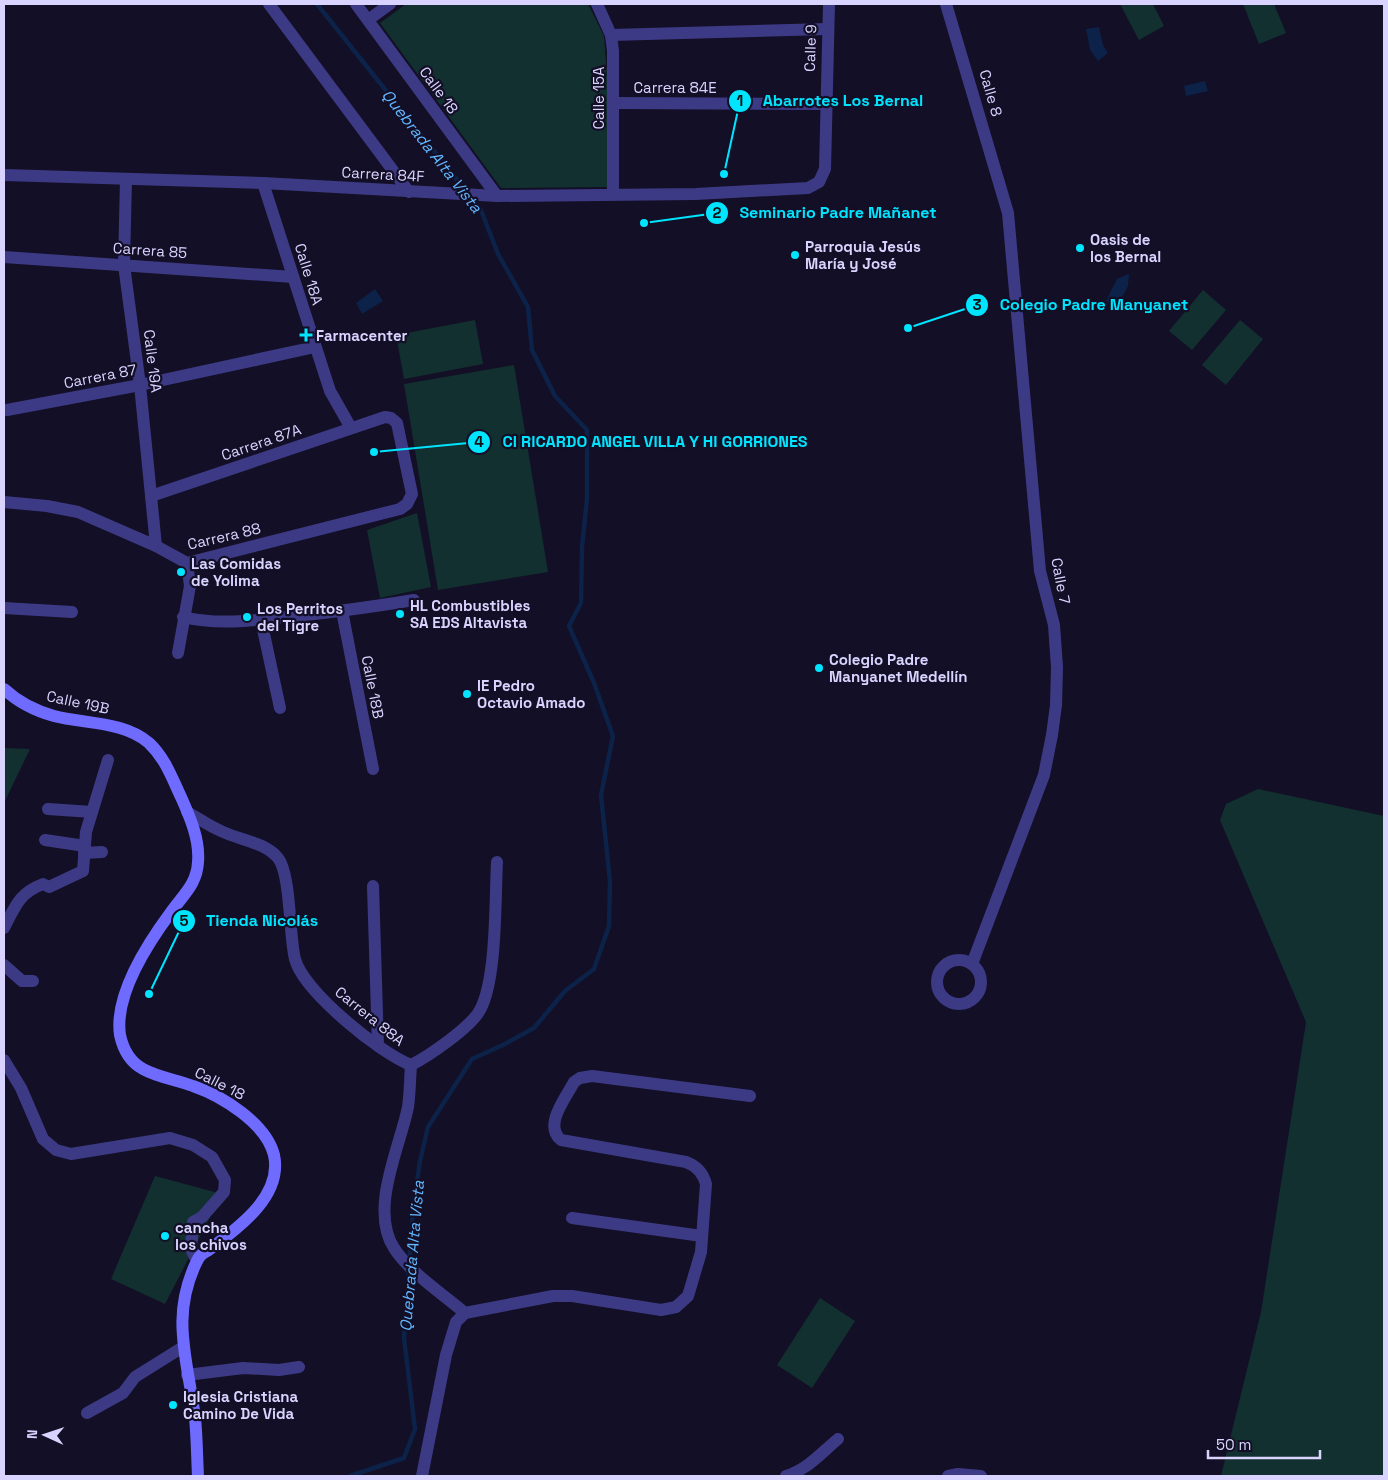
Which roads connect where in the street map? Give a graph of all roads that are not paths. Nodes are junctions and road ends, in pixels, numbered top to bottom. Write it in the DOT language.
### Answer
graph roads {
  1 [pos="269,4"];
  2 [pos="356,4"];
  3 [pos="390,4"];
  4 [pos="597,4"];
  5 [pos="829,4"];
  6 [pos="946,4"];
  7 [pos="368,20"];
  8 [pos="827,29"];
  9 [pos="611,35"];
  10 [pos="615,103"];
  11 [pos="825,104"];
  12 [pos="4,175"];
  13 [pos="126,180"];
  14 [pos="819,182"];
  15 [pos="263,183"];
  16 [pos="409,192"];
  17 [pos="1003,192"];
  18 [pos="613,194"];
  19 [pos="497,196"];
  20 [pos="4,258"];
  21 [pos="124,264"];
  22 [pos="293,277"];
  23 [pos="315,348"];
  24 [pos="140,385"];
  25 [pos="7,410"];
  26 [pos="351,428"];
  27 [pos="151,496"];
  28 [pos="4,502"];
  29 [pos="400,509"];
  30 [pos="156,546"];
  31 [pos="188,563"];
  32 [pos="414,600"];
  33 [pos="4,608"];
  34 [pos="72,612"];
  35 [pos="342,612"];
  36 [pos="183,617"];
  37 [pos="261,620"];
  38 [pos="178,653"];
  39 [pos="4,689"];
  40 [pos="280,708"];
  41 [pos="148,742"];
  42 [pos="108,760"];
  43 [pos="373,769"];
  44 [pos="48,809"];
  45 [pos="92,812"];
  46 [pos="187,812"];
  47 [pos="45,840"];
  48 [pos="84,850"];
  49 [pos="102,852"];
  50 [pos="498,862"];
  51 [pos="373,886"];
  52 [pos="4,928"];
  53 [pos="972,964"];
  54 [pos="4,966"];
  55 [pos="32,981"];
  56 [pos="378,1046"];
  57 [pos="4,1060"];
  58 [pos="411,1065"];
  59 [pos="750,1096"];
  60 [pos="572,1218"];
  61 [pos="702,1236"];
  62 [pos="197,1261"];
  63 [pos="465,1313"];
  64 [pos="183,1347"];
  65 [pos="299,1367"];
  66 [pos="187,1376"];
  67 [pos="86,1413"];
  68 [pos="838,1439"];
  69 [pos="198,1476"];
  70 [pos="422,1476"];
  71 [pos="786,1476"];
  72 [pos="948,1476"];
  73 [pos="981,1476"];
  1 -- 16 [label="street"];
  2 -- 7 [label="street, Calle 18"];
  3 -- 7 [label="street"];
  4 -- 9 [label="street, Calle 15A"];
  5 -- 8 [label="street, Calle 9"];
  6 -- 17 [label="street, Calle 8"];
  7 -- 19 [label="street, Calle 18"];
  8 -- 9 [label="street"];
  8 -- 11 [label="street, Calle 9"];
  9 -- 10 [label="street, Calle 15A"];
  10 -- 11 [label="street, Carrera 84E"];
  10 -- 18 [label="street, Calle 15A"];
  11 -- 14 [label="street, Calle 9"];
  12 -- 13 [label="street, Carrera 84F"];
  13 -- 15 [label="street, Carrera 84F"];
  13 -- 21 [label="street, Calle 19A"];
  14 -- 18 [label="street, Carrera 84F"];
  15 -- 16 [label="street, Carrera 84F"];
  15 -- 22 [label="street, Calle 18A"];
  16 -- 19 [label="street, Carrera 84F"];
  17 -- 53 [label="street, Calle 7"];
  18 -- 19 [label="street, Carrera 84F"];
  20 -- 21 [label="street, Carrera 85"];
  21 -- 22 [label="street, Carrera 85"];
  21 -- 24 [label="street, Calle 19A"];
  22 -- 23 [label="street, Calle 18A"];
  23 -- 24 [label="street, Carrera 87"];
  23 -- 26 [label="street, Calle 18A"];
  24 -- 25 [label="street, Carrera 87"];
  24 -- 27 [label="street, Calle 19A"];
  26 -- 27 [label="street, Carrera 87A"];
  26 -- 29 [label="street, Carrera 87A"];
  27 -- 30 [label="street, Calle 19A"];
  28 -- 30 [label="street, Carrera 88"];
  29 -- 31 [label="street, Carrera 88"];
  30 -- 31 [label="street, Carrera 88"];
  31 -- 36 [label="street"];
  32 -- 35 [label="street"];
  33 -- 34 [label="street"];
  35 -- 37 [label="street"];
  35 -- 43 [label="street, Calle 18B"];
  36 -- 37 [label="street"];
  36 -- 38 [label="street"];
  37 -- 40 [label="street"];
  39 -- 41 [label="street, Calle 19B"];
  41 -- 46 [label="street, Calle 18"];
  42 -- 45 [label="street"];
  44 -- 45 [label="street"];
  45 -- 48 [label="street"];
  46 -- 56 [label="street, Carrera 88A"];
  46 -- 62 [label="street, Calle 18"];
  47 -- 48 [label="street"];
  48 -- 49 [label="street"];
  48 -- 52 [label="street"];
  50 -- 58 [label="street, Carrera 88A"];
  51 -- 56 [label="street"];
  54 -- 55 [label="street"];
  56 -- 58 [label="street, Carrera 88A"];
  57 -- 62 [label="street"];
  58 -- 63 [label="street"];
  59 -- 61 [label="street"];
  60 -- 61 [label="street"];
  61 -- 63 [label="street"];
  62 -- 64 [label="street, Calle 18"];
  63 -- 70 [label="street"];
  64 -- 66 [label="street, Calle 18"];
  64 -- 67 [label="street"];
  65 -- 66 [label="street"];
  66 -- 69 [label="street, Calle 18"];
  68 -- 71 [label="street"];
  72 -- 73 [label="street"];
}
